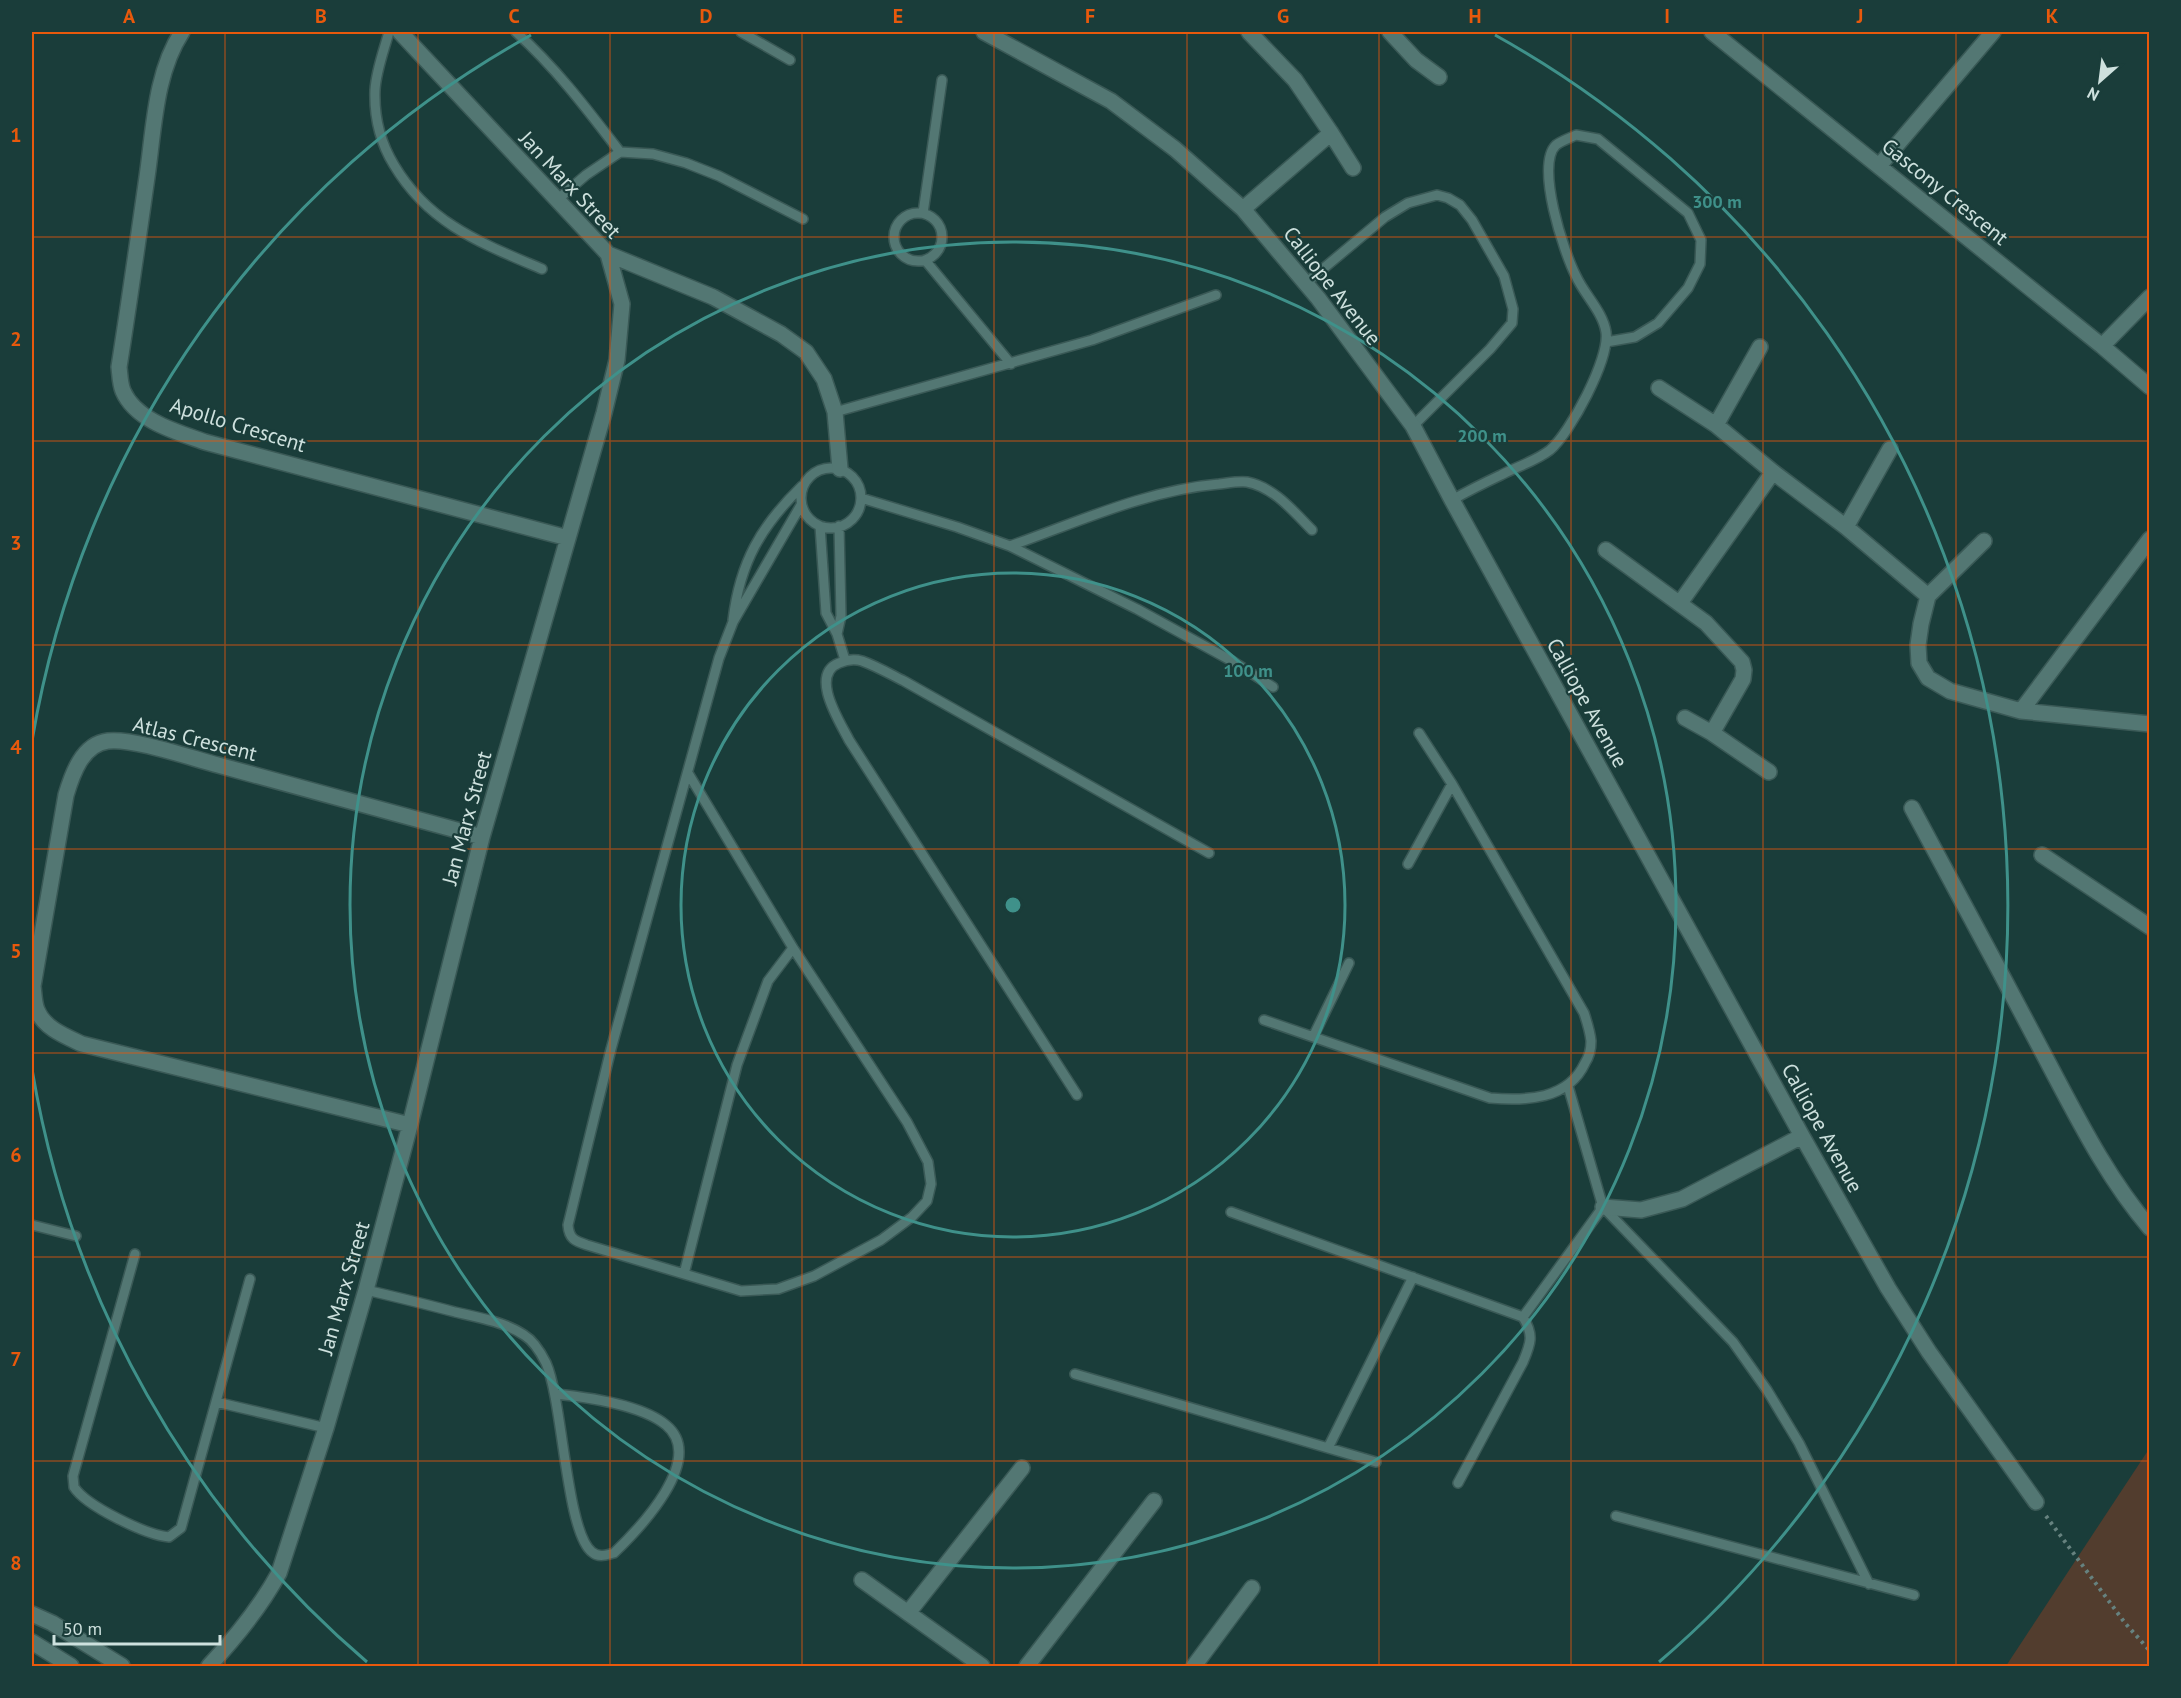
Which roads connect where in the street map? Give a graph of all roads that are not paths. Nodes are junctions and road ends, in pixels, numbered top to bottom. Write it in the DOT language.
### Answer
graph roads {
  1 [pos="182,32"];
  2 [pos="389,32"];
  3 [pos="400,32"];
  4 [pos="516,32"];
  5 [pos="741,32"];
  6 [pos="984,32"];
  7 [pos="1249,32"];
  8 [pos="1390,32"];
  9 [pos="1712,32"];
  10 [pos="1993,32"];
  11 [pos="790,60"];
  12 [pos="1439,77"];
  13 [pos="942,80"];
  14 [pos="1331,133"];
  15 [pos="620,152"];
  16 [pos="1879,166"];
  17 [pos="1353,168"];
  18 [pos="557,200"];
  19 [pos="1243,209"];
  20 [pos="923,213"];
  21 [pos="803,219"];
  22 [pos="608,254"];
  23 [pos="925,260"];
  24 [pos="542,269"];
  25 [pos="1306,284"];
  26 [pos="1216,295"];
  27 [pos="2150,297"];
  28 [pos="1606,342"];
  29 [pos="2102,346"];
  30 [pos="1760,347"];
  31 [pos="1011,364"];
  32 [pos="2150,387"];
  33 [pos="1659,388"];
  34 [pos="835,412"];
  35 [pos="1716,425"];
  36 [pos="1413,426"];
  37 [pos="1890,448"];
  38 [pos="840,469"];
  39 [pos="1773,472"];
  40 [pos="803,486"];
  41 [pos="861,498"];
  42 [pos="1452,500"];
  43 [pos="801,505"];
  44 [pos="820,526"];
  45 [pos="839,526"];
  46 [pos="1846,527"];
  47 [pos="1312,530"];
  48 [pos="568,538"];
  49 [pos="2150,539"];
  50 [pos="1984,541"];
  51 [pos="1010,546"];
  52 [pos="1606,550"];
  53 [pos="1928,596"];
  54 [pos="1680,603"];
  55 [pos="733,622"];
  56 [pos="837,634"];
  57 [pos="845,660"];
  58 [pos="1273,687"];
  59 [pos="2021,711"];
  60 [pos="1685,718"];
  61 [pos="2150,724"];
  62 [pos="1419,733"];
  63 [pos="1712,733"];
  64 [pos="1769,772"];
  65 [pos="688,773"];
  66 [pos="1452,784"];
  67 [pos="1912,808"];
  68 [pos="482,837"];
  69 [pos="1209,853"];
  70 [pos="2042,855"];
  71 [pos="1408,864"];
  72 [pos="2150,927"];
  73 [pos="793,948"];
  74 [pos="1348,963"];
  75 [pos="1264,1020"];
  76 [pos="1314,1035"];
  77 [pos="1568,1086"];
  78 [pos="1077,1095"];
  79 [pos="410,1125"];
  80 [pos="1802,1136"];
  81 [pos="1603,1207"];
  82 [pos="1231,1212"];
  83 [pos="32,1225"];
  84 [pos="2150,1228"];
  85 [pos="76,1236"];
  86 [pos="135,1254"];
  87 [pos="684,1274"];
  88 [pos="1413,1277"];
  89 [pos="250,1279"];
  90 [pos="366,1290"];
  91 [pos="1523,1317"];
  92 [pos="1075,1374"];
  93 [pos="555,1394"];
  94 [pos="216,1402"];
  95 [pos="326,1428"];
  96 [pos="1328,1448"];
  97 [pos="1376,1462"];
  98 [pos="1022,1468"];
  99 [pos="1458,1483"];
  100 [pos="1154,1501"];
  101 [pos="2036,1502"];
  102 [pos="1616,1516"];
  103 [pos="862,1580"];
  104 [pos="1869,1584"];
  105 [pos="1252,1588"];
  106 [pos="1914,1595"];
  107 [pos="908,1613"];
  108 [pos="32,1614"];
  109 [pos="32,1642"];
  110 [pos="71,1666"];
  111 [pos="122,1666"];
  112 [pos="209,1666"];
  113 [pos="982,1666"];
  114 [pos="1027,1666"];
  115 [pos="1194,1666"];
  1 -- 48 [label="street, Apollo Crescent"];
  2 -- 24 [label="lane"];
  3 -- 18 [label="street, Jan Marx Street"];
  4 -- 15 [label="lane"];
  5 -- 11 [label="lane"];
  6 -- 19 [label="street, Calliope Avenue"];
  7 -- 14 [label="street"];
  8 -- 12 [label="street"];
  9 -- 16 [label="street, Gascony Crescent"];
  10 -- 16 [label="street"];
  13 -- 20 [label="lane"];
  14 -- 17 [label="street"];
  14 -- 19 [label="street"];
  15 -- 18 [label="lane"];
  15 -- 21 [label="lane"];
  16 -- 29 [label="street, Gascony Crescent"];
  18 -- 22 [label="street, Jan Marx Street"];
  19 -- 25 [label="street, Calliope Avenue"];
  20 -- 23 [label="lane"];
  20 -- 23 [label="lane"];
  22 -- 34 [label="street"];
  22 -- 48 [label="street, Jan Marx Street"];
  23 -- 31 [label="lane"];
  25 -- 36 [label="street, Calliope Avenue"];
  25 -- 36 [label="lane"];
  26 -- 31 [label="lane"];
  27 -- 29 [label="street"];
  28 -- 28 [label="lane"];
  28 -- 42 [label="lane"];
  29 -- 32 [label="street, Gascony Crescent"];
  30 -- 35 [label="street"];
  31 -- 34 [label="lane"];
  33 -- 35 [label="street"];
  34 -- 38 [label="street"];
  35 -- 39 [label="street"];
  36 -- 42 [label="street, Calliope Avenue"];
  37 -- 46 [label="street"];
  38 -- 40 [label="lane"];
  38 -- 41 [label="lane"];
  39 -- 46 [label="street"];
  39 -- 54 [label="street"];
  40 -- 43 [label="lane"];
  40 -- 55 [label="lane"];
  41 -- 45 [label="lane"];
  41 -- 51 [label="lane"];
  42 -- 80 [label="street, Calliope Avenue"];
  43 -- 44 [label="lane"];
  43 -- 55 [label="lane"];
  44 -- 45 [label="lane"];
  44 -- 56 [label="lane"];
  45 -- 56 [label="lane"];
  46 -- 53 [label="street"];
  47 -- 51 [label="lane"];
  48 -- 68 [label="street, Jan Marx Street"];
  49 -- 59 [label="street"];
  50 -- 53 [label="street"];
  51 -- 58 [label="lane"];
  52 -- 54 [label="street"];
  53 -- 59 [label="street"];
  54 -- 63 [label="street"];
  55 -- 65 [label="lane"];
  56 -- 57 [label="lane"];
  57 -- 69 [label="lane"];
  57 -- 78 [label="lane"];
  59 -- 61 [label="street"];
  60 -- 63 [label="street"];
  62 -- 66 [label="lane"];
  63 -- 64 [label="street"];
  65 -- 73 [label="lane"];
  65 -- 87 [label="lane"];
  66 -- 71 [label="lane"];
  66 -- 77 [label="lane"];
  67 -- 84 [label="street"];
  68 -- 79 [label="street, Jan Marx Street"];
  68 -- 79 [label="street, Atlas Crescent"];
  70 -- 72 [label="street"];
  73 -- 87 [label="lane"];
  73 -- 87 [label="lane"];
  74 -- 76 [label="lane"];
  75 -- 76 [label="lane"];
  76 -- 77 [label="lane"];
  77 -- 81 [label="lane"];
  79 -- 90 [label="street, Jan Marx Street"];
  80 -- 81 [label="street"];
  80 -- 101 [label="street, Calliope Avenue"];
  81 -- 91 [label="lane"];
  81 -- 104 [label="lane"];
  82 -- 88 [label="lane"];
  83 -- 85 [label="lane"];
  86 -- 94 [label="lane"];
  88 -- 91 [label="lane"];
  88 -- 96 [label="lane"];
  89 -- 94 [label="lane"];
  90 -- 93 [label="lane"];
  90 -- 95 [label="street, Jan Marx Street"];
  91 -- 99 [label="lane"];
  92 -- 96 [label="lane"];
  93 -- 93 [label="lane"];
  94 -- 95 [label="lane"];
  95 -- 112 [label="street, Jan Marx Street"];
  96 -- 97 [label="lane"];
  98 -- 107 [label="street"];
  100 -- 114 [label="street"];
  102 -- 104 [label="lane"];
  103 -- 107 [label="street"];
  104 -- 106 [label="lane"];
  105 -- 115 [label="street"];
  107 -- 113 [label="street"];
  108 -- 111 [label="street"];
  109 -- 110 [label="street"];
}
